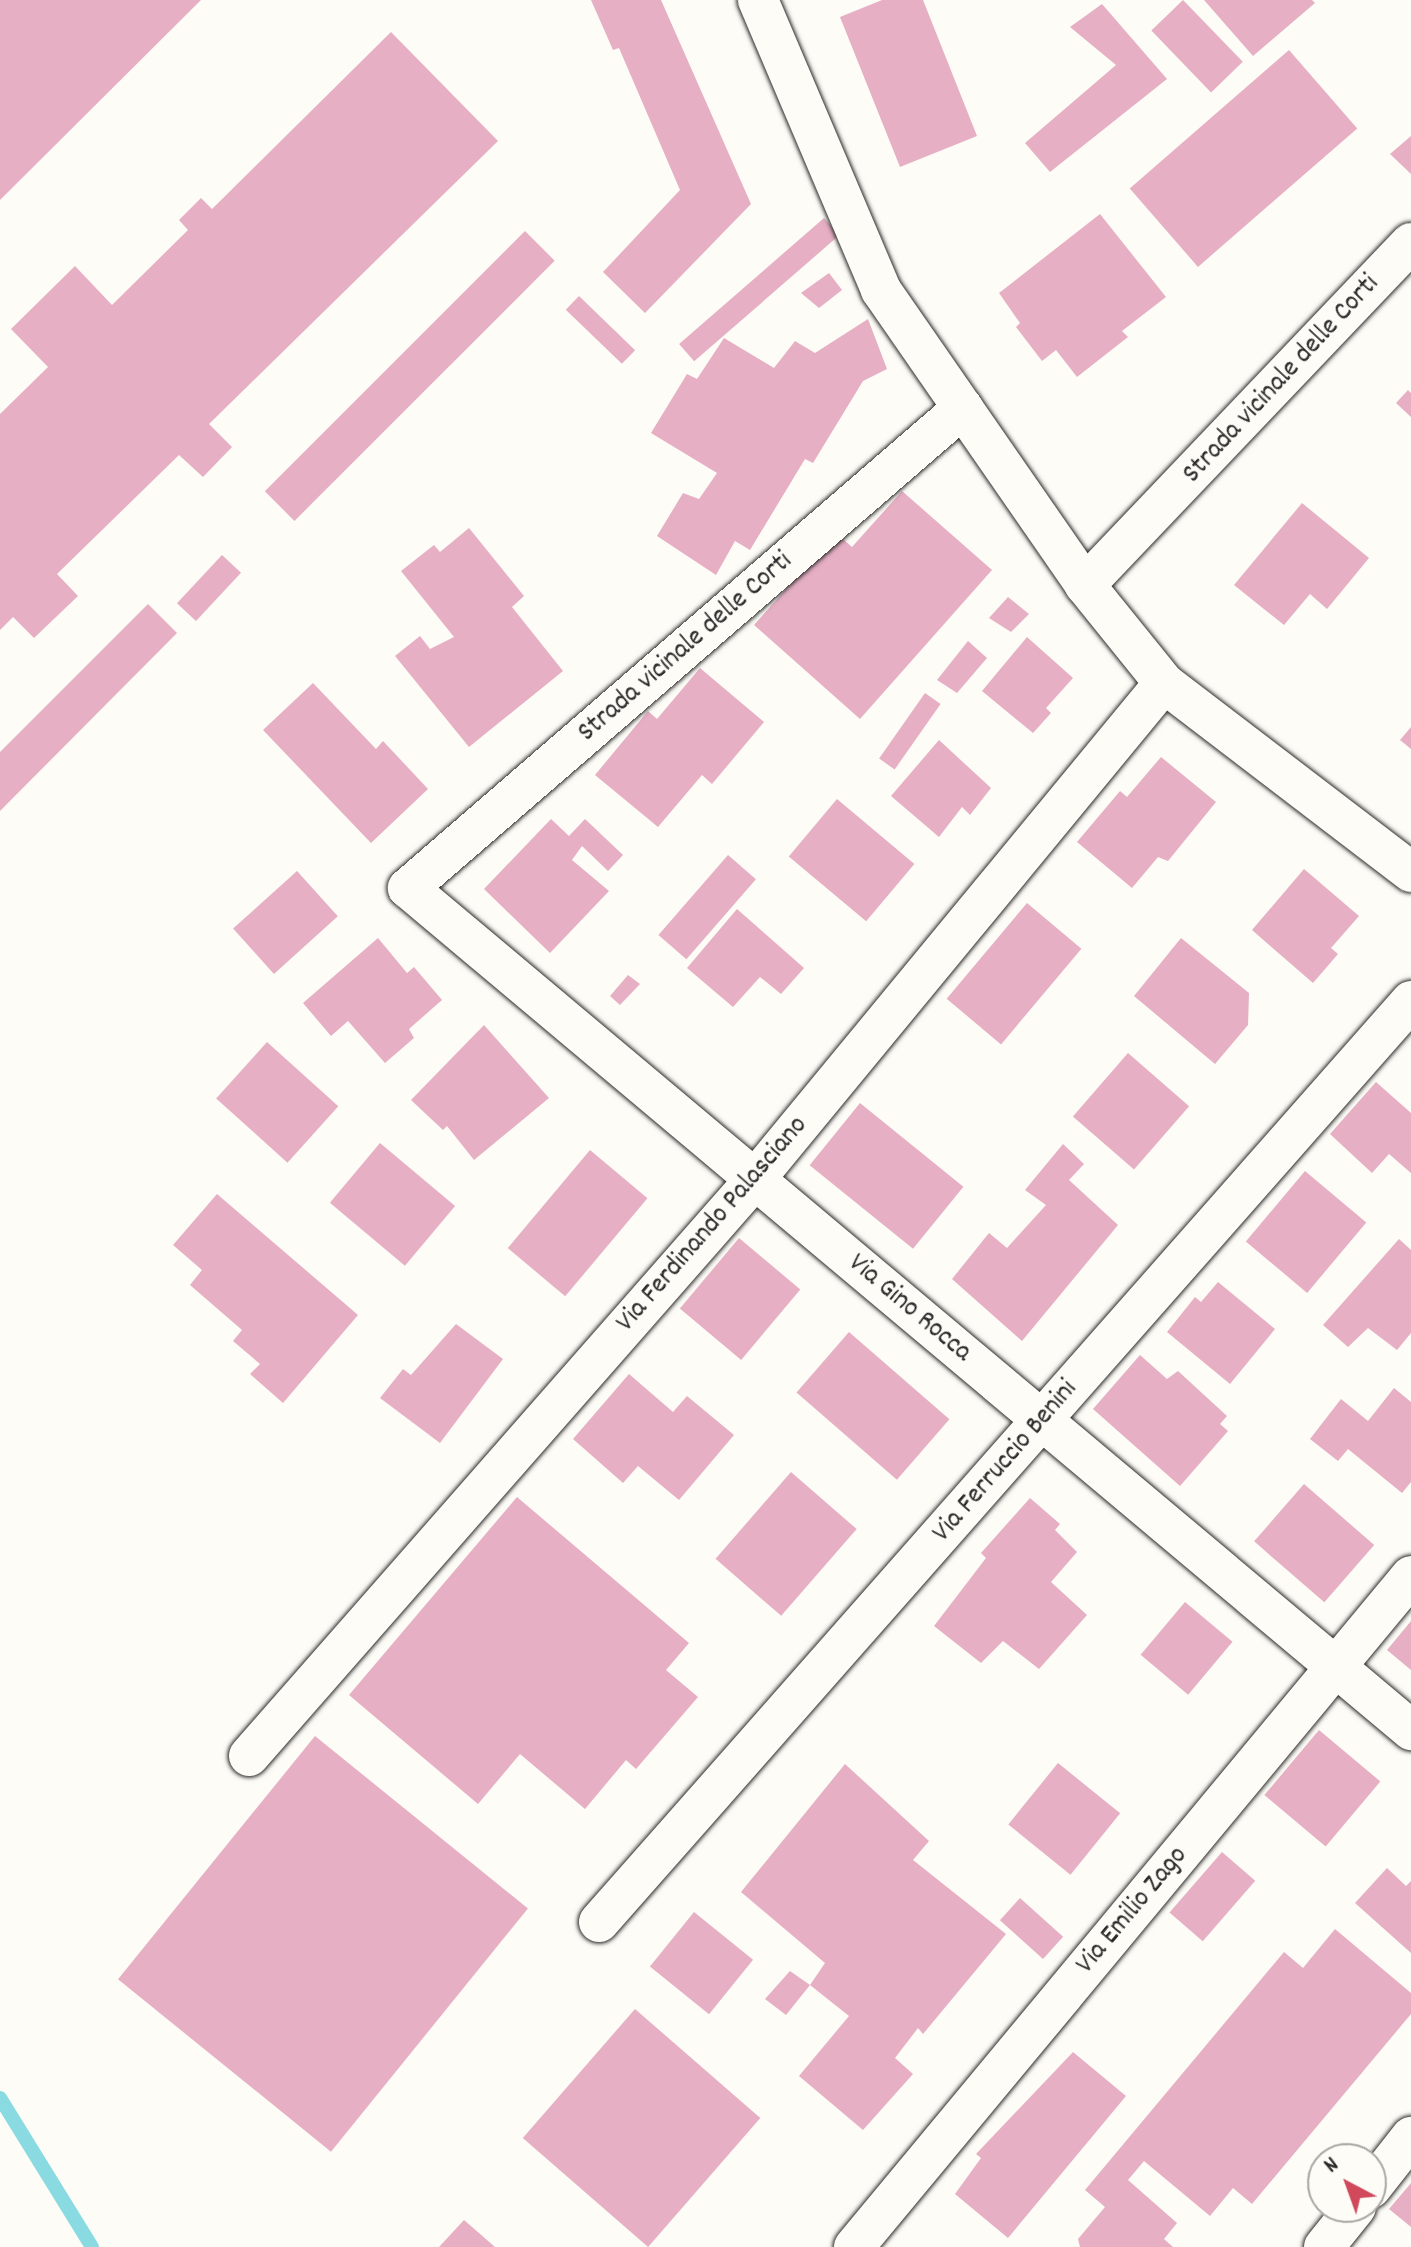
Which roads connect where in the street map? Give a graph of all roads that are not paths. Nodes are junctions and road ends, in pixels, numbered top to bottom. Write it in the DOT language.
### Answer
graph roads {
  1 [pos="758,0"];
  2 [pos="1411,243"];
  3 [pos="963,408"];
  4 [pos="1085,585"];
  5 [pos="1164,683"];
  6 [pos="1411,872"];
  7 [pos="408,888"];
  8 [pos="1411,1001"];
  9 [pos="756,1178"];
  10 [pos="1042,1422"];
  11 [pos="1411,1576"];
  12 [pos="1335,1667"];
  13 [pos="1411,1730"];
  14 [pos="249,1756"];
  15 [pos="599,1922"];
  16 [pos="1411,2137"];
  17 [pos="1387,2168"];
  18 [pos="1343,2223"];
  19 [pos="854,2247"];
  20 [pos="1324,2247"];
  1 -- 3 [label="street"];
  2 -- 4 [label="street, Strada vicinale delle Corti"];
  3 -- 4 [label="street"];
  3 -- 7 [label="street, Strada vicinale delle Corti"];
  4 -- 5 [label="street"];
  5 -- 6 [label="street"];
  5 -- 9 [label="street, Via Ferdinando Palasciano"];
  7 -- 9 [label="street, Via Gino Rocca"];
  8 -- 10 [label="street, Via Ferruccio Benini"];
  9 -- 10 [label="street, Via Gino Rocca"];
  9 -- 14 [label="street, Via Ferdinando Palasciano"];
  10 -- 12 [label="street, Via Gino Rocca"];
  10 -- 15 [label="street, Via Ferruccio Benini"];
  11 -- 12 [label="street, Via Emilio Zago"];
  12 -- 13 [label="street, Via Gino Rocca"];
  12 -- 19 [label="street, Via Emilio Zago"];
  16 -- 17 [label="street"];
  18 -- 20 [label="street"];
}
